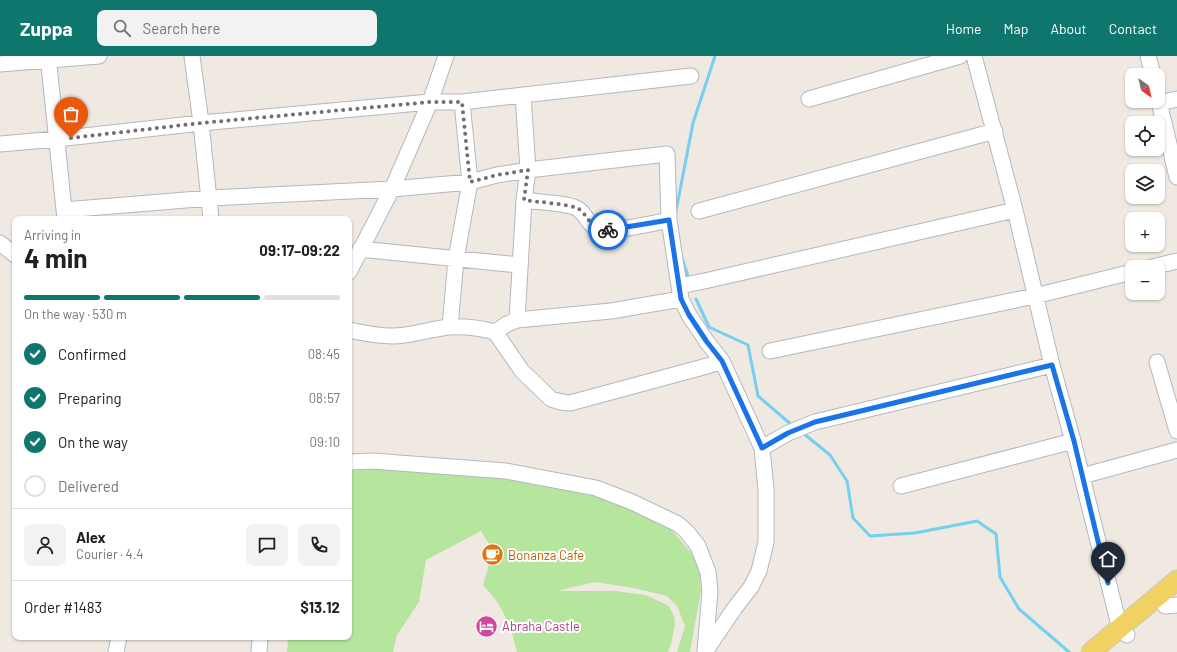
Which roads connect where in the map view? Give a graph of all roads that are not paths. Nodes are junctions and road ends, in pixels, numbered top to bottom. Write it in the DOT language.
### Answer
graph roads {
  1 [pos="100,56"];
  2 [pos="192,56"];
  3 [pos="446,56"];
  4 [pos="960,56"];
  5 [pos="974,56"];
  6 [pos="1148,56"];
  7 [pos="48,58"];
  8 [pos="0,64"];
  9 [pos="1151,68"];
  10 [pos="691,76"];
  11 [pos="523,95"];
  12 [pos="809,99"];
  13 [pos="1177,99"];
  14 [pos="1165,100"];
  15 [pos="430,102"];
  16 [pos="462,102"];
  17 [pos="1161,108"];
  18 [pos="201,123"];
  19 [pos="995,131"];
  20 [pos="57,139"];
  21 [pos="0,144"];
  22 [pos="528,170"];
  23 [pos="1177,177"];
  24 [pos="470,182"];
  25 [pos="392,189"];
  26 [pos="210,198"];
  27 [pos="524,200"];
  28 [pos="1015,210"];
  29 [pos="699,211"];
  30 [pos="65,214"];
  31 [pos="211,216"];
  32 [pos="669,220"];
  33 [pos="0,243"];
  34 [pos="360,249"];
  35 [pos="12,253"];
  36 [pos="456,258"];
  37 [pos="1177,261"];
  38 [pos="1165,264"];
  39 [pos="519,265"];
  40 [pos="352,266"];
  41 [pos="1125,274"];
  42 [pos="680,293"];
  43 [pos="1035,296"];
  44 [pos="517,320"];
  45 [pos="450,327"];
  46 [pos="352,331"];
  47 [pos="495,332"];
  48 [pos="770,352"];
  49 [pos="722,361"];
  50 [pos="1157,362"];
  51 [pos="1052,365"];
  52 [pos="1177,431"];
  53 [pos="1074,441"];
  54 [pos="762,448"];
  55 [pos="1177,450"];
  56 [pos="352,462"];
  57 [pos="1082,476"];
  58 [pos="901,486"];
  59 [pos="1177,580"];
  60 [pos="1173,602"];
  61 [pos="1123,632"];
  62 [pos="118,640"];
  63 [pos="260,640"];
  64 [pos="116,652"];
  65 [pos="259,652"];
  66 [pos="705,652"];
  67 [pos="1091,652"];
  68 [pos="1106,652"];
  1 -- 7 [label="street"];
  2 -- 18 [label="street"];
  3 -- 15 [label="street"];
  4 -- 12 [label="street"];
  5 -- 19 [label="street"];
  6 -- 9 [label="street"];
  7 -- 8 [label="street"];
  7 -- 20 [label="street"];
  10 -- 11 [label="street"];
  11 -- 16 [label="street"];
  11 -- 22 [label="street"];
  13 -- 14 [label="street"];
  15 -- 16 [label="street"];
  15 -- 18 [label="street"];
  15 -- 25 [label="street"];
  16 -- 24 [label="street"];
  17 -- 23 [label="street"];
  18 -- 20 [label="street"];
  18 -- 26 [label="street"];
  19 -- 28 [label="street"];
  19 -- 29 [label="street"];
  20 -- 21 [label="street"];
  20 -- 30 [label="street"];
  22 -- 24 [label="street"];
  22 -- 27 [label="street"];
  22 -- 32 [label="street"];
  24 -- 25 [label="street"];
  24 -- 36 [label="street"];
  25 -- 26 [label="street"];
  25 -- 34 [label="street"];
  26 -- 30 [label="street"];
  26 -- 31 [label="street"];
  27 -- 32 [label="street"];
  27 -- 39 [label="street"];
  28 -- 42 [label="street"];
  28 -- 43 [label="street"];
  32 -- 42 [label="street"];
  33 -- 35 [label="street"];
  34 -- 36 [label="street"];
  34 -- 40 [label="street"];
  36 -- 39 [label="street"];
  36 -- 45 [label="street"];
  37 -- 38 [label="street"];
  39 -- 44 [label="street"];
  41 -- 43 [label="street"];
  42 -- 44 [label="street"];
  42 -- 49 [label="street"];
  43 -- 48 [label="street"];
  43 -- 51 [label="street"];
  44 -- 47 [label="street"];
  45 -- 46 [label="street"];
  45 -- 47 [label="street"];
  47 -- 49 [label="street"];
  49 -- 54 [label="street"];
  50 -- 52 [label="street"];
  51 -- 53 [label="street"];
  51 -- 54 [label="street"];
  53 -- 57 [label="street"];
  53 -- 58 [label="street"];
  54 -- 66 [label="street"];
  55 -- 57 [label="street"];
  56 -- 66 [label="street"];
  57 -- 61 [label="street"];
  59 -- 61 [label="main road"];
  60 -- 61 [label="main road"];
  61 -- 67 [label="main road"];
  61 -- 68 [label="main road"];
  62 -- 64 [label="street"];
  63 -- 65 [label="street"];
}
